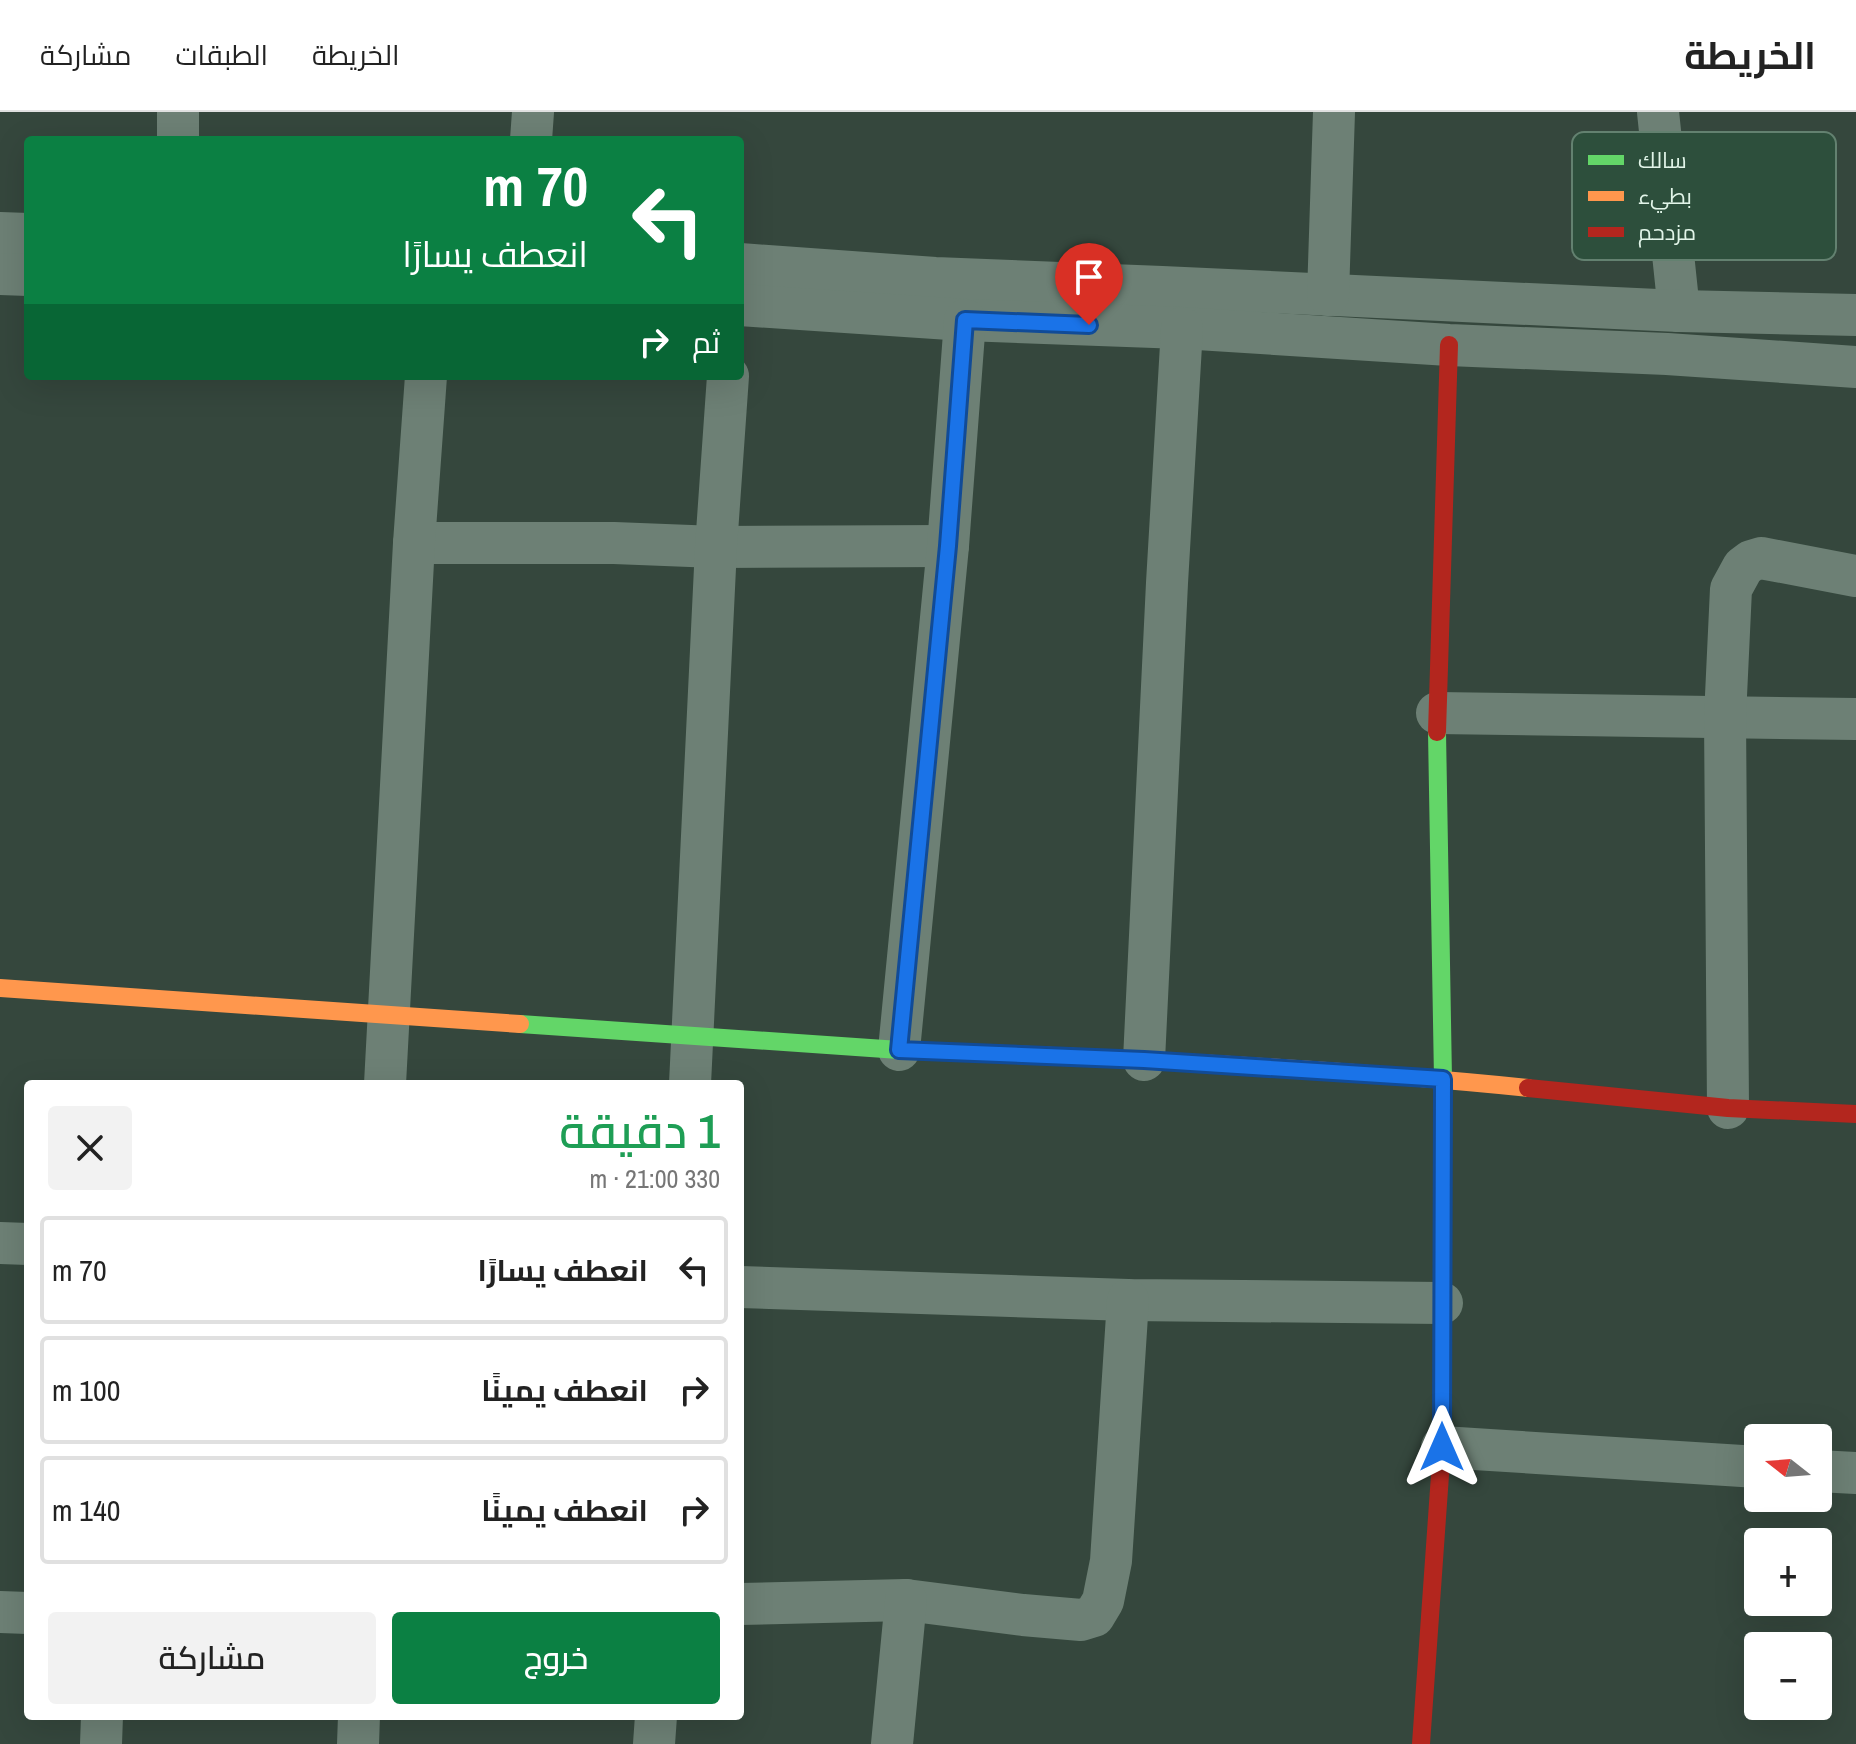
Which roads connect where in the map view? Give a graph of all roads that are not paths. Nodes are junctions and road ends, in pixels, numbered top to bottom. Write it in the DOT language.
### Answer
graph roads {
  1 [pos="178,112"];
  2 [pos="533,112"];
  3 [pos="1334,112"];
  4 [pos="1658,112"];
  5 [pos="1660,132"];
  6 [pos="178,136"];
  7 [pos="531,136"];
  8 [pos="0,233"];
  9 [pos="24,234"];
  10 [pos="1674,260"];
  11 [pos="744,264"];
  12 [pos="0,274"];
  13 [pos="24,275"];
  14 [pos="1328,295"];
  15 [pos="744,305"];
  16 [pos="1679,311"];
  17 [pos="1856,315"];
  18 [pos="965,320"];
  19 [pos="1182,328"];
  20 [pos="1449,345"];
  21 [pos="1856,367"];
  22 [pos="426,380"];
  23 [pos="728,380"];
  24 [pos="414,543"];
  25 [pos="948,546"];
  26 [pos="716,547"];
  27 [pos="1856,576"];
  28 [pos="1437,713"];
  29 [pos="1725,717"];
  30 [pos="1856,719"];
  31 [pos="0,988"];
  32 [pos="389,1014"];
  33 [pos="692,1037"];
  34 [pos="899,1050"];
  35 [pos="1144,1060"];
  36 [pos="1443,1079"];
  37 [pos="385,1080"];
  38 [pos="690,1080"];
  39 [pos="1728,1108"];
  40 [pos="1856,1114"];
  41 [pos="0,1243"];
  42 [pos="24,1244"];
  43 [pos="744,1287"];
  44 [pos="1128,1300"];
  45 [pos="1442,1303"];
  46 [pos="1442,1447"];
  47 [pos="1744,1466"];
  48 [pos="1832,1472"];
  49 [pos="1856,1473"];
  50 [pos="906,1600"];
  51 [pos="744,1604"];
  52 [pos="0,1612"];
  53 [pos="24,1613"];
  54 [pos="102,1720"];
  55 [pos="359,1720"];
  56 [pos="656,1720"];
  57 [pos="101,1744"];
  58 [pos="358,1744"];
  59 [pos="654,1744"];
  60 [pos="892,1744"];
  61 [pos="1421,1744"];
  1 -- 6 [label="street"];
  2 -- 7 [label="street"];
  3 -- 14 [label="street"];
  4 -- 5 [label="street"];
  8 -- 9 [label="street"];
  10 -- 16 [label="street"];
  11 -- 14 [label="street"];
  12 -- 13 [label="street"];
  14 -- 16 [label="street"];
  15 -- 18 [label="street"];
  16 -- 17 [label="street"];
  18 -- 19 [label="street"];
  18 -- 25 [label="street"];
  19 -- 20 [label="street"];
  19 -- 35 [label="street"];
  20 -- 21 [label="street"];
  20 -- 28 [label="street"];
  22 -- 24 [label="street"];
  23 -- 26 [label="street"];
  24 -- 26 [label="street"];
  24 -- 32 [label="street"];
  25 -- 26 [label="street"];
  25 -- 34 [label="street"];
  26 -- 33 [label="street"];
  27 -- 29 [label="street"];
  28 -- 29 [label="street"];
  28 -- 36 [label="street"];
  29 -- 30 [label="street"];
  29 -- 39 [label="street"];
  31 -- 32 [label="street"];
  32 -- 33 [label="street"];
  32 -- 37 [label="street"];
  33 -- 34 [label="street"];
  33 -- 38 [label="street"];
  34 -- 35 [label="street"];
  35 -- 36 [label="street"];
  36 -- 39 [label="street"];
  36 -- 45 [label="street"];
  39 -- 40 [label="street"];
  41 -- 42 [label="street"];
  43 -- 44 [label="street"];
  44 -- 45 [label="street"];
  44 -- 50 [label="street"];
  45 -- 46 [label="street"];
  46 -- 47 [label="street"];
  46 -- 61 [label="street"];
  48 -- 49 [label="street"];
  50 -- 51 [label="street"];
  50 -- 60 [label="street"];
  52 -- 53 [label="street"];
  54 -- 57 [label="street"];
  55 -- 58 [label="street"];
  56 -- 59 [label="street"];
}
